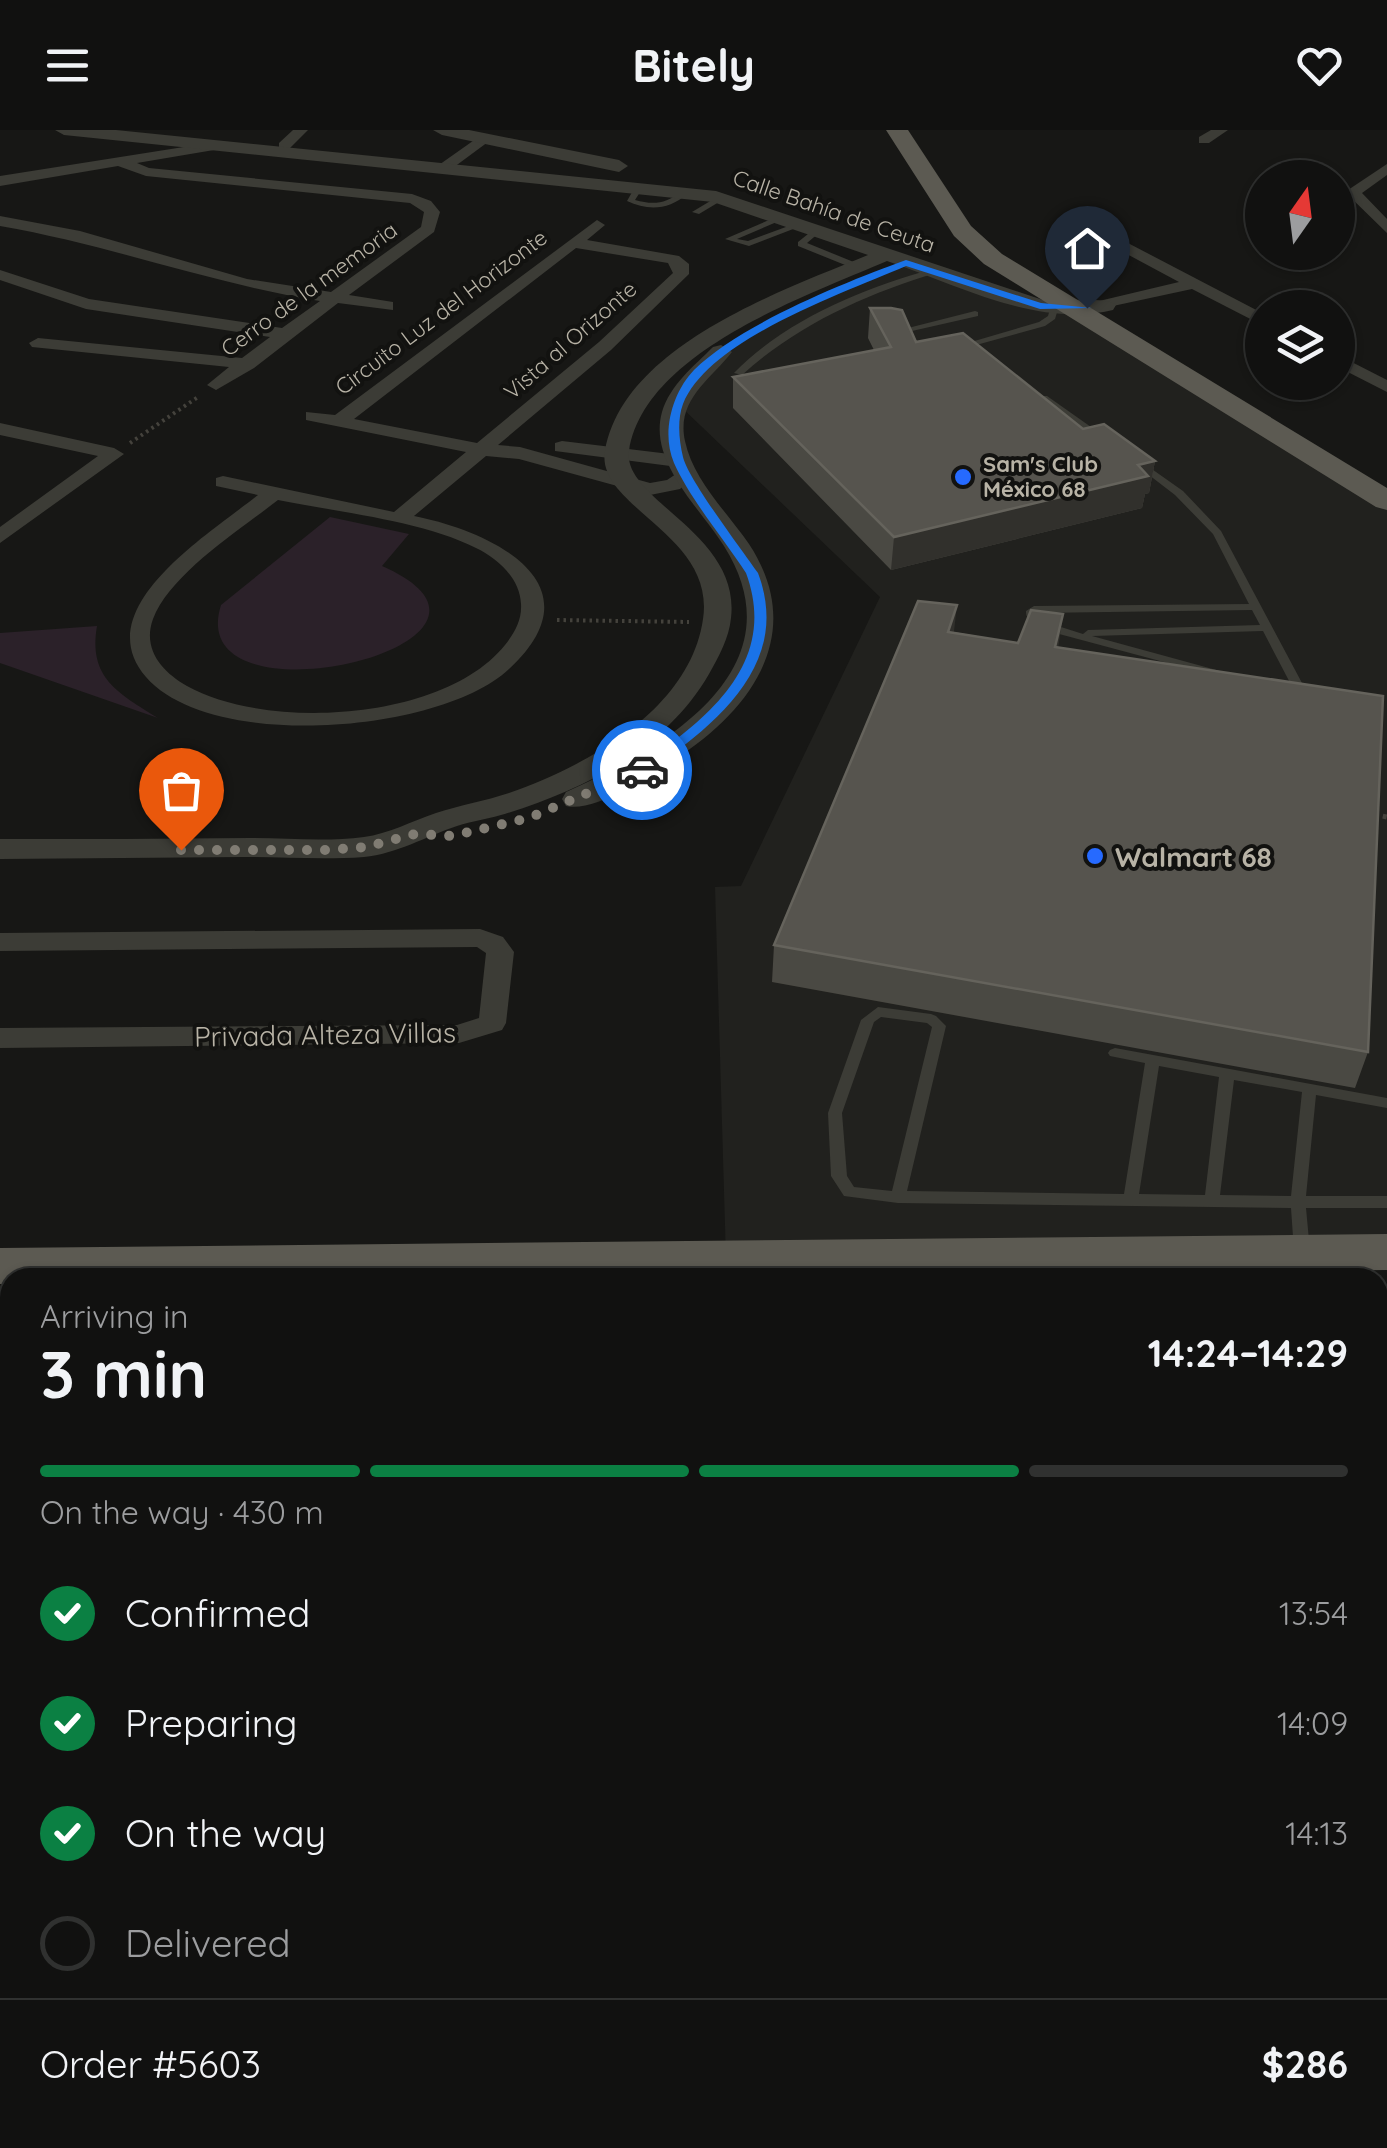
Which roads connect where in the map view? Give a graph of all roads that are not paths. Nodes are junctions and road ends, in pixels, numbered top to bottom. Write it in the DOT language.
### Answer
graph roads {
  1 [pos="64,130"];
  2 [pos="301,130"];
  3 [pos="442,130"];
  4 [pos="897,130"];
  5 [pos="926,130"];
  6 [pos="1221,130"];
  7 [pos="485,139"];
  8 [pos="1204,140"];
  9 [pos="284,146"];
  10 [pos="209,147"];
  11 [pos="120,162"];
  12 [pos="1387,168"];
  13 [pos="440,170"];
  14 [pos="0,181"];
  15 [pos="718,198"];
  16 [pos="696,212"];
  17 [pos="0,221"];
  18 [pos="596,225"];
  19 [pos="796,226"];
  20 [pos="1387,228"];
  21 [pos="1103,235"];
  22 [pos="573,243"];
  23 [pos="896,259"];
  24 [pos="858,267"];
  25 [pos="933,271"];
  26 [pos="4,277"];
  27 [pos="1194,284"];
  28 [pos="336,299"];
  29 [pos="1105,305"];
  30 [pos="387,306"];
  31 [pos="846,307"];
  32 [pos="1063,309"];
  33 [pos="1245,311"];
  34 [pos="863,312"];
  35 [pos="975,314"];
  36 [pos="912,328"];
  37 [pos="288,334"];
  38 [pos="38,343"];
  39 [pos="978,356"];
  40 [pos="248,364"];
  41 [pos="1355,369"];
  42 [pos="739,373"];
  43 [pos="216,385"];
  44 [pos="1387,387"];
  45 [pos="1034,391"];
  46 [pos="313,416"];
  47 [pos="339,421"];
  48 [pos="0,429"];
  49 [pos="1112,444"];
  50 [pos="482,446"];
  51 [pos="1123,452"];
  52 [pos="616,454"];
  53 [pos="681,468"];
  54 [pos="1387,471"];
  55 [pos="223,482"];
  56 [pos="626,484"];
  57 [pos="274,493"];
  58 [pos="1387,501"];
  59 [pos="398,519"];
  60 [pos="5,528"];
  61 [pos="1257,607"];
  62 [pos="1267,628"];
  63 [pos="1069,633"];
  64 [pos="1231,678"];
  65 [pos="1285,692"];
  66 [pos="415,834"];
  67 [pos="0,849"];
  68 [pos="0,942"];
  69 [pos="0,1038"];
  70 [pos="1115,1053"];
  71 [pos="1153,1061"];
  72 [pos="1227,1075"];
  73 [pos="1309,1090"];
  74 [pos="1387,1103"];
  75 [pos="898,1197"];
  76 [pos="1131,1200"];
  77 [pos="1212,1200"];
  78 [pos="1298,1202"];
  79 [pos="1387,1202"];
  80 [pos="1387,1252"];
  81 [pos="1307,1264"];
  82 [pos="0,1266"];
  1 -- 10 [label="street, Calle Bahía de Ceuta"];
  2 -- 9 [label="street"];
  3 -- 7 [label="street"];
  4 -- 32 [label="main road"];
  5 -- 29 [label="main road"];
  6 -- 8 [label="street"];
  7 -- 13 [label="street"];
  7 -- 15 [label="street"];
  10 -- 11 [label="street"];
  10 -- 13 [label="street, Calle Bahía de Ceuta"];
  11 -- 14 [label="street"];
  11 -- 28 [label="street, Cerro de la memoria"];
  12 -- 20 [label="street"];
  13 -- 15 [label="street, Calle Bahía de Ceuta"];
  15 -- 16 [label="lane"];
  15 -- 19 [label="street, Calle Bahía de Ceuta"];
  17 -- 28 [label="street"];
  18 -- 22 [label="street, Circuito Luz del Horizonte"];
  19 -- 19 [label="lane"];
  19 -- 23 [label="street, Calle Bahía de Ceuta"];
  19 -- 24 [label="lane"];
  21 -- 27 [label="street"];
  22 -- 47 [label="street, Circuito Luz del Horizonte"];
  22 -- 50 [label="street, Vista al Orizonte"];
  23 -- 24 [label="street"];
  23 -- 25 [label="street, Calle Bahía de Ceuta"];
  23 -- 53 [label="street"];
  24 -- 52 [label="street"];
  25 -- 31 [label="lane"];
  25 -- 32 [label="street, Calle Bahía de Ceuta"];
  26 -- 37 [label="street"];
  27 -- 29 [label="street"];
  27 -- 33 [label="street"];
  28 -- 30 [label="street"];
  28 -- 37 [label="street, Cerro de la memoria"];
  29 -- 32 [label="street, Calle Bahía de Ceuta"];
  29 -- 54 [label="main road"];
  31 -- 34 [label="lane"];
  31 -- 42 [label="lane"];
  32 -- 39 [label="lane"];
  32 -- 58 [label="main road"];
  35 -- 36 [label="lane"];
  37 -- 40 [label="street, Cerro de la memoria"];
  38 -- 40 [label="street"];
  40 -- 43 [label="street, Cerro de la memoria"];
  41 -- 44 [label="street"];
  45 -- 49 [label="lane"];
  46 -- 47 [label="street, Circuito Luz del Horizonte"];
  47 -- 50 [label="street, Circuito Luz del Horizonte"];
  48 -- 60 [label="street"];
  50 -- 52 [label="street"];
  50 -- 56 [label="street"];
  50 -- 59 [label="street, Vista al Orizonte"];
  51 -- 61 [label="lane"];
  52 -- 53 [label="street"];
  52 -- 56 [label="street"];
  53 -- 56 [label="street"];
  53 -- 66 [label="street"];
  55 -- 57 [label="street"];
  56 -- 66 [label="street"];
  57 -- 59 [label="street"];
  57 -- 59 [label="street"];
  61 -- 62 [label="lane"];
  61 -- 63 [label="lane"];
  62 -- 63 [label="lane"];
  62 -- 65 [label="lane"];
  63 -- 64 [label="lane"];
  66 -- 67 [label="street"];
  68 -- 69 [label="street, Privada Alteza Villas"];
  70 -- 71 [label="lane"];
  71 -- 72 [label="lane"];
  71 -- 76 [label="lane"];
  72 -- 73 [label="lane"];
  72 -- 77 [label="lane"];
  73 -- 74 [label="lane"];
  73 -- 78 [label="lane"];
  75 -- 75 [label="lane"];
  75 -- 76 [label="lane"];
  76 -- 77 [label="lane"];
  77 -- 78 [label="lane"];
  78 -- 79 [label="lane"];
  78 -- 81 [label="lane"];
  80 -- 81 [label="main road"];
  81 -- 82 [label="main road"];
}
